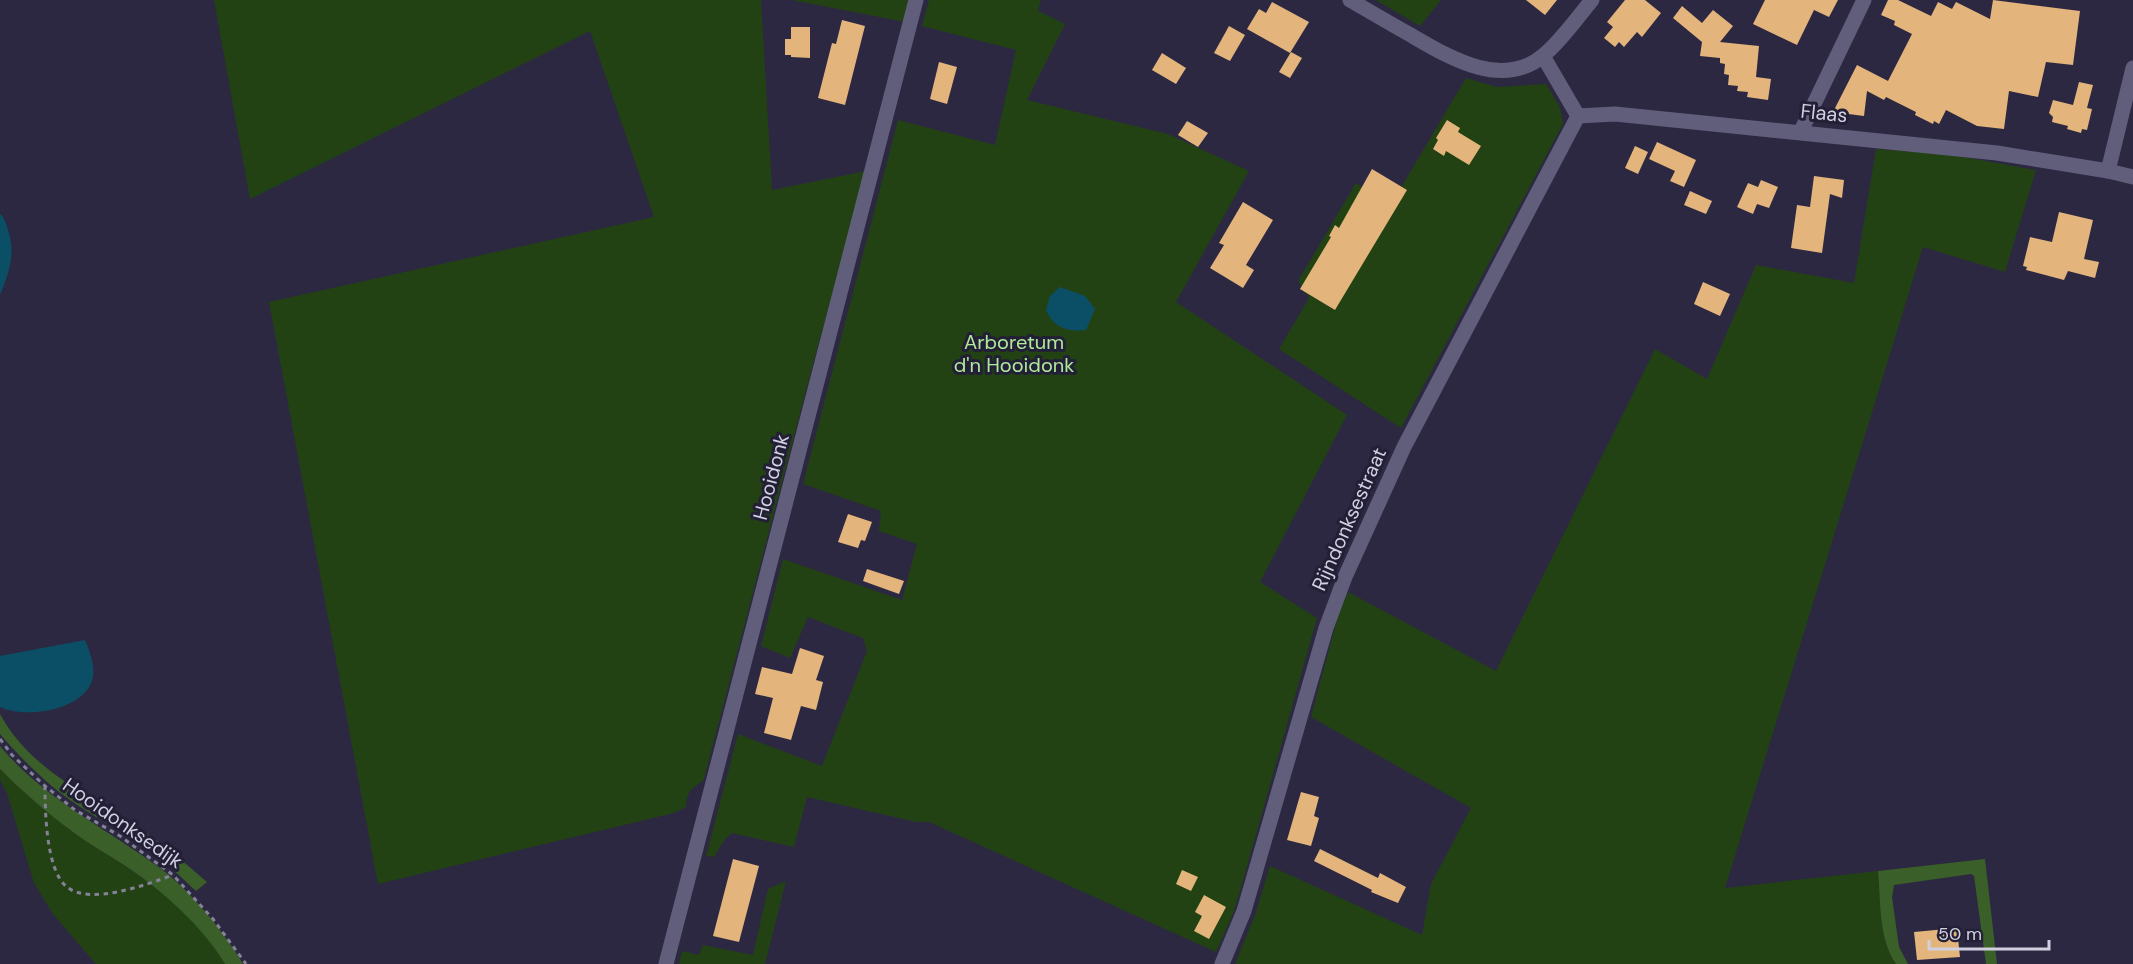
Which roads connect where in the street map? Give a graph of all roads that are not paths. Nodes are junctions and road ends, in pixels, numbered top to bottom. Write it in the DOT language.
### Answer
graph roads {
  1 [pos="916,0"];
  2 [pos="1350,0"];
  3 [pos="1592,0"];
  4 [pos="1864,0"];
  5 [pos="1543,56"];
  6 [pos="2133,68"];
  7 [pos="1578,116"];
  8 [pos="1801,131"];
  9 [pos="2108,171"];
  10 [pos="2133,177"];
  11 [pos="666,964"];
  12 [pos="1222,964"];
  1 -- 11 [label="street, Hooidonk"];
  2 -- 5 [label="street"];
  3 -- 5 [label="street"];
  4 -- 8 [label="street"];
  5 -- 7 [label="street"];
  6 -- 9 [label="street"];
  7 -- 8 [label="street, Flaas"];
  7 -- 12 [label="street, Rijndonksestraat"];
  8 -- 9 [label="street, Flaas"];
  9 -- 10 [label="street, Flaas"];
}
